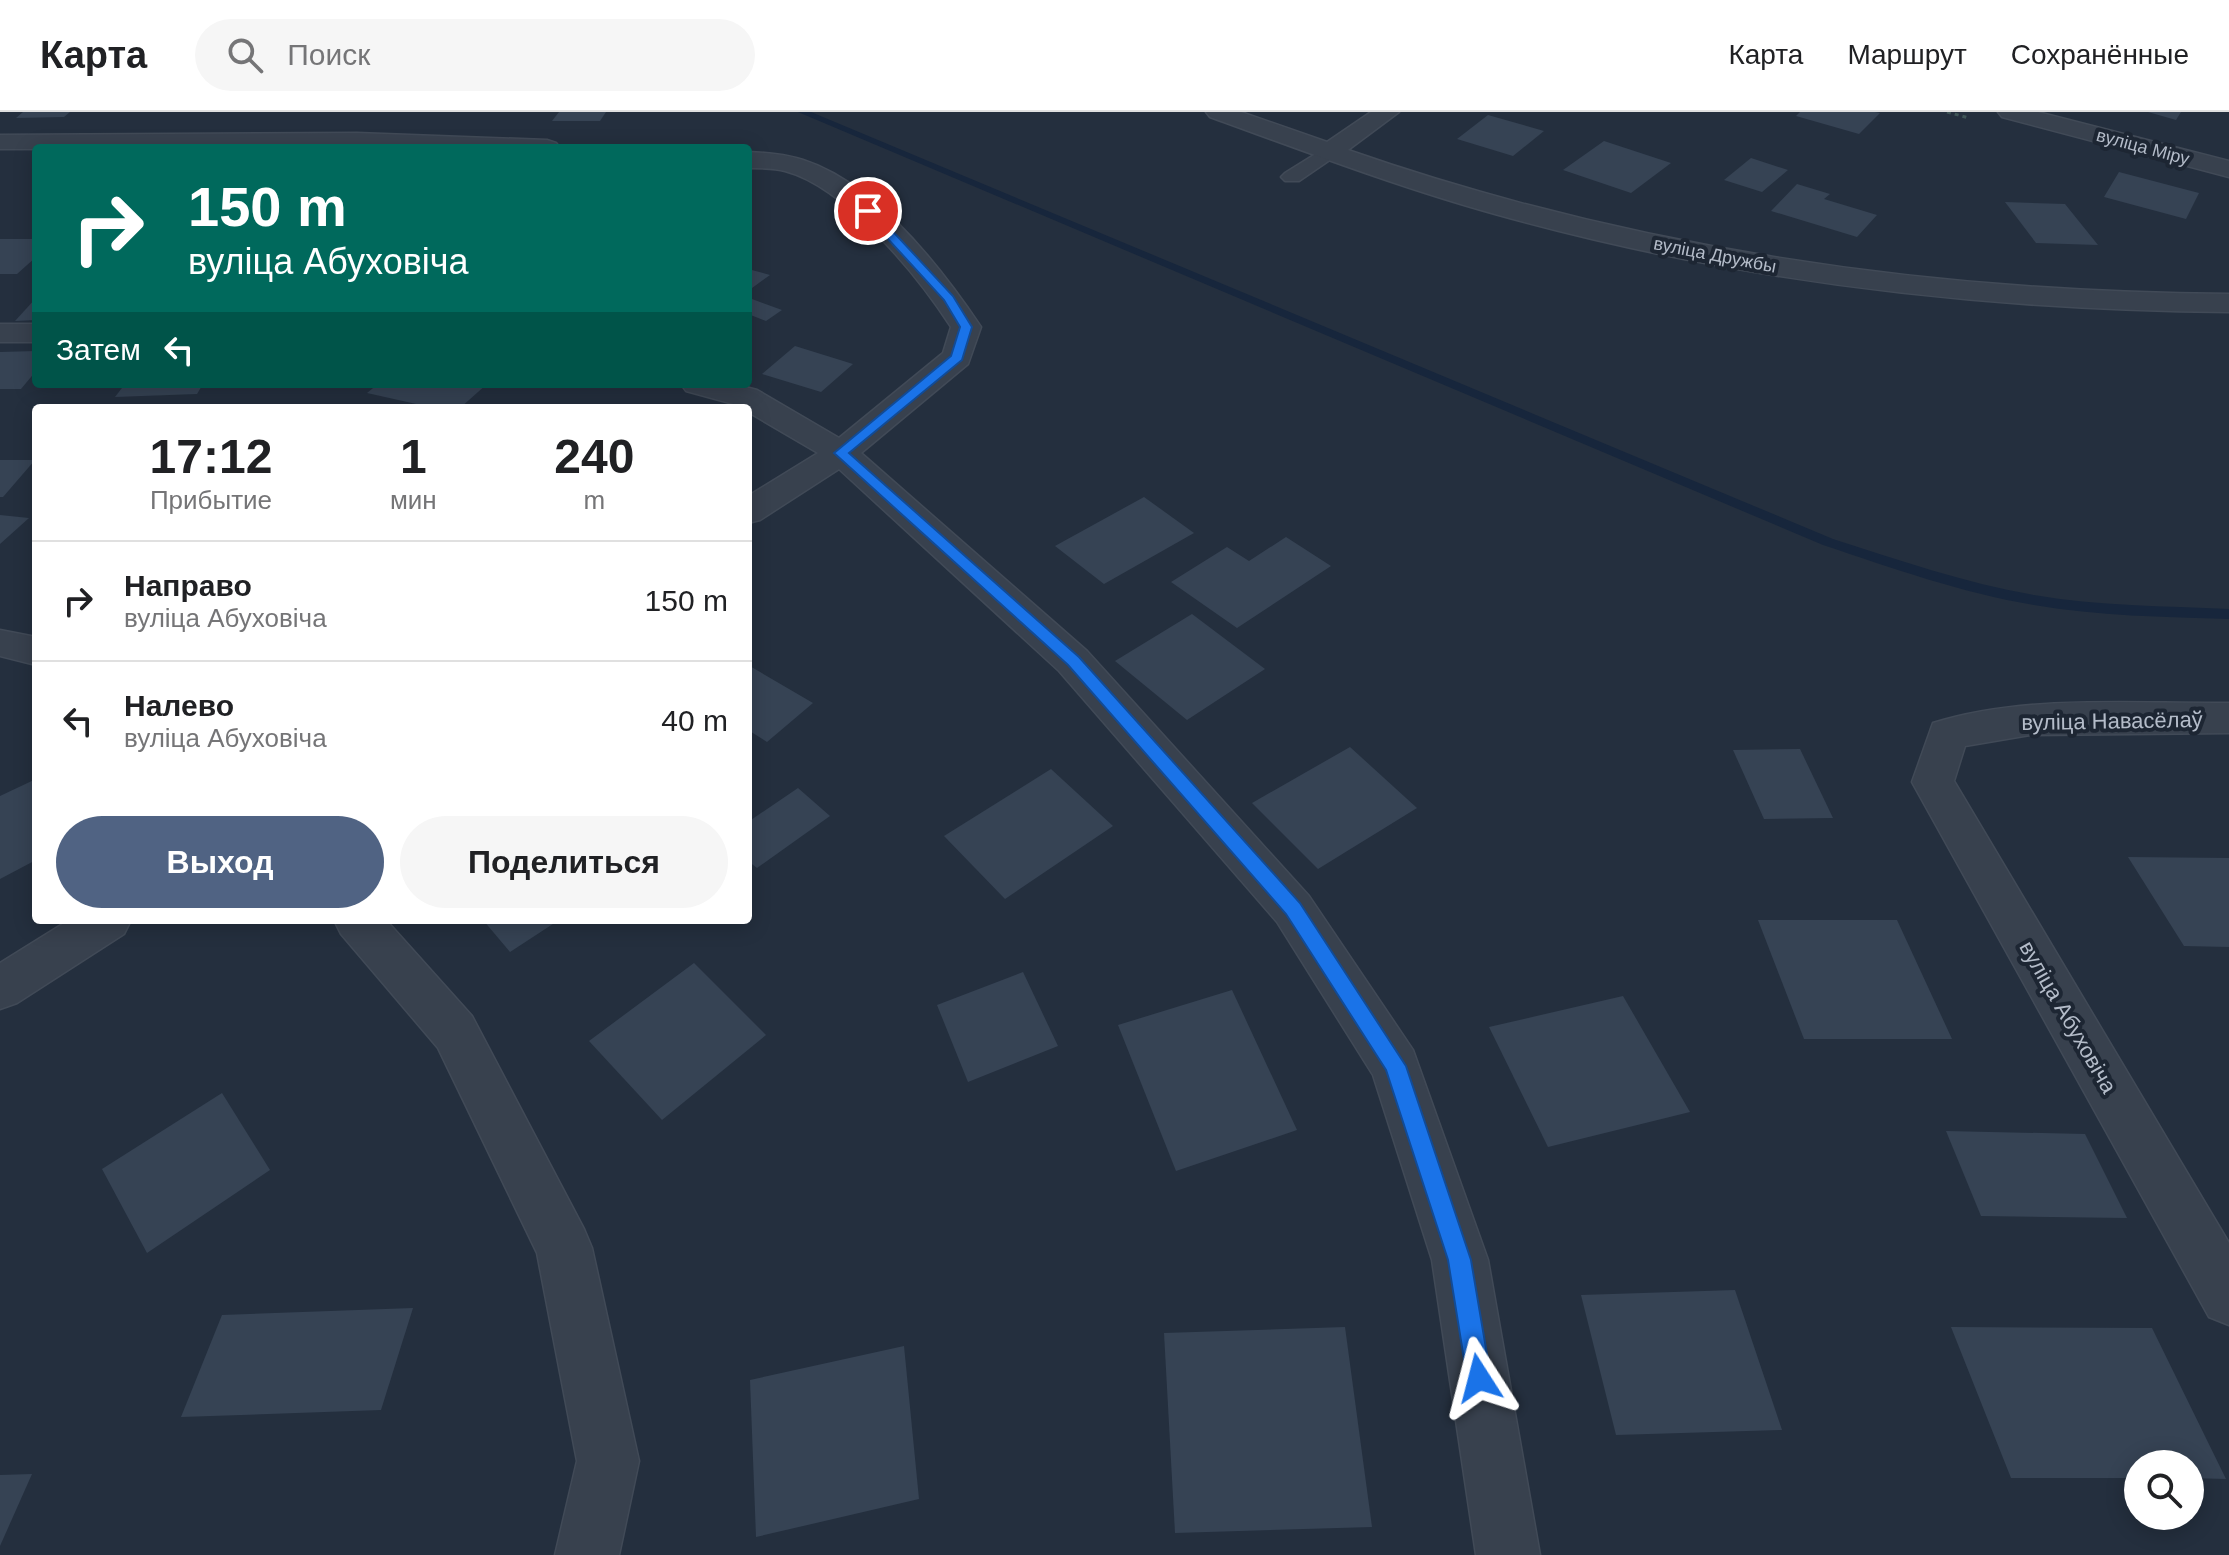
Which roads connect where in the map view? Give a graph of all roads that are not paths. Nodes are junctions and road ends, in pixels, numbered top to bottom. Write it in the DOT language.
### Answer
graph roads {
  1 [pos="1218,112"];
  2 [pos="1387,112"];
  3 [pos="2010,112"];
  4 [pos="0,142"];
  5 [pos="452,144"];
  6 [pos="1330,151"];
  7 [pos="752,160"];
  8 [pos="2229,169"];
  9 [pos="1292,177"];
  10 [pos="2229,303"];
  11 [pos="0,333"];
  12 [pos="32,333"];
  13 [pos="712,388"];
  14 [pos="841,453"];
  15 [pos="752,509"];
  16 [pos="0,643"];
  17 [pos="32,650"];
  18 [pos="2229,718"];
  19 [pos="1948,734"];
  20 [pos="102,924"];
  21 [pos="360,924"];
  22 [pos="0,988"];
  23 [pos="2229,1297"];
  24 [pos="587,1555"];
  25 [pos="1508,1555"];
  1 -- 6 [label="street, вуліца Дружбы"];
  2 -- 6 [label="street"];
  3 -- 8 [label="street, вуліца Міру"];
  4 -- 5 [label="street"];
  6 -- 9 [label="lane"];
  6 -- 10 [label="street, вуліца Дружбы"];
  7 -- 14 [label="street"];
  11 -- 12 [label="street"];
  13 -- 14 [label="street"];
  14 -- 15 [label="street"];
  14 -- 25 [label="street"];
  16 -- 17 [label="street"];
  18 -- 19 [label="street, вуліца Навасёлаў"];
  19 -- 23 [label="street, вуліца Абуховіча"];
  20 -- 22 [label="street"];
  21 -- 24 [label="street"];
}
